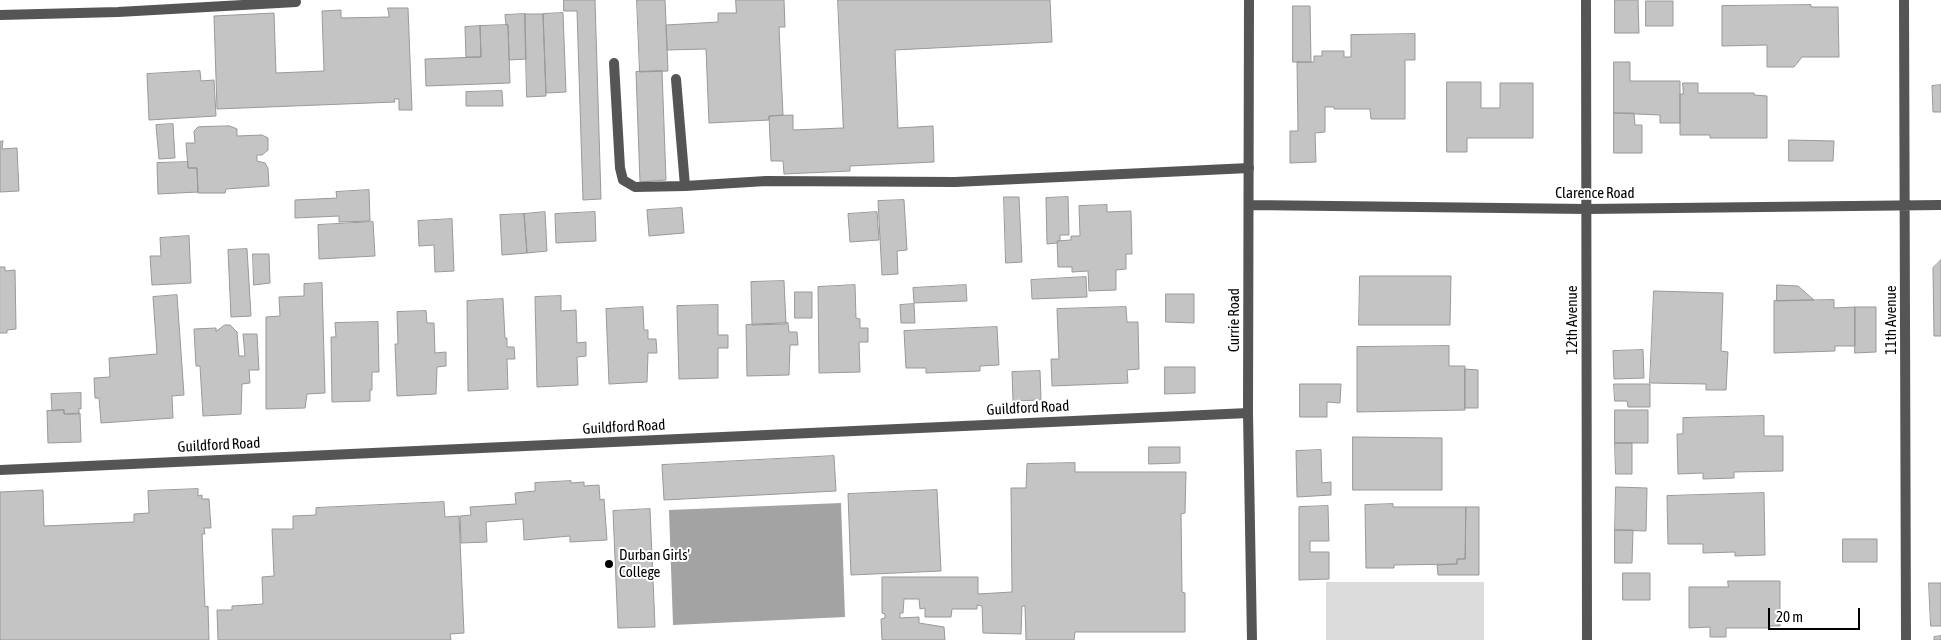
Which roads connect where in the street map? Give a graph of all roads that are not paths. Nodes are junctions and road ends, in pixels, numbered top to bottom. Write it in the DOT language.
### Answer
graph roads {
  1 [pos="1248,0"];
  2 [pos="1586,0"];
  3 [pos="1904,0"];
  4 [pos="296,2"];
  5 [pos="0,15"];
  6 [pos="614,63"];
  7 [pos="676,79"];
  8 [pos="1249,168"];
  9 [pos="685,186"];
  10 [pos="1941,205"];
  11 [pos="1249,206"];
  12 [pos="1906,206"];
  13 [pos="1587,209"];
  14 [pos="1248,413"];
  15 [pos="0,470"];
  16 [pos="1252,640"];
  17 [pos="1587,640"];
  18 [pos="1906,640"];
  1 -- 8 [label="street, Currie Road"];
  2 -- 13 [label="street, 12th Avenue"];
  3 -- 12 [label="street, 11th Avenue"];
  4 -- 5 [label="street"];
  6 -- 9 [label="street"];
  7 -- 9 [label="street"];
  8 -- 9 [label="street"];
  8 -- 11 [label="street, Currie Road"];
  10 -- 12 [label="street, Clarence Road"];
  11 -- 13 [label="street, Clarence Road"];
  11 -- 14 [label="street, Currie Road"];
  12 -- 13 [label="street, Clarence Road"];
  12 -- 18 [label="street, 11th Avenue"];
  13 -- 17 [label="street, 12th Avenue"];
  14 -- 15 [label="street, Guildford Road"];
  14 -- 16 [label="street, Currie Road"];
}
